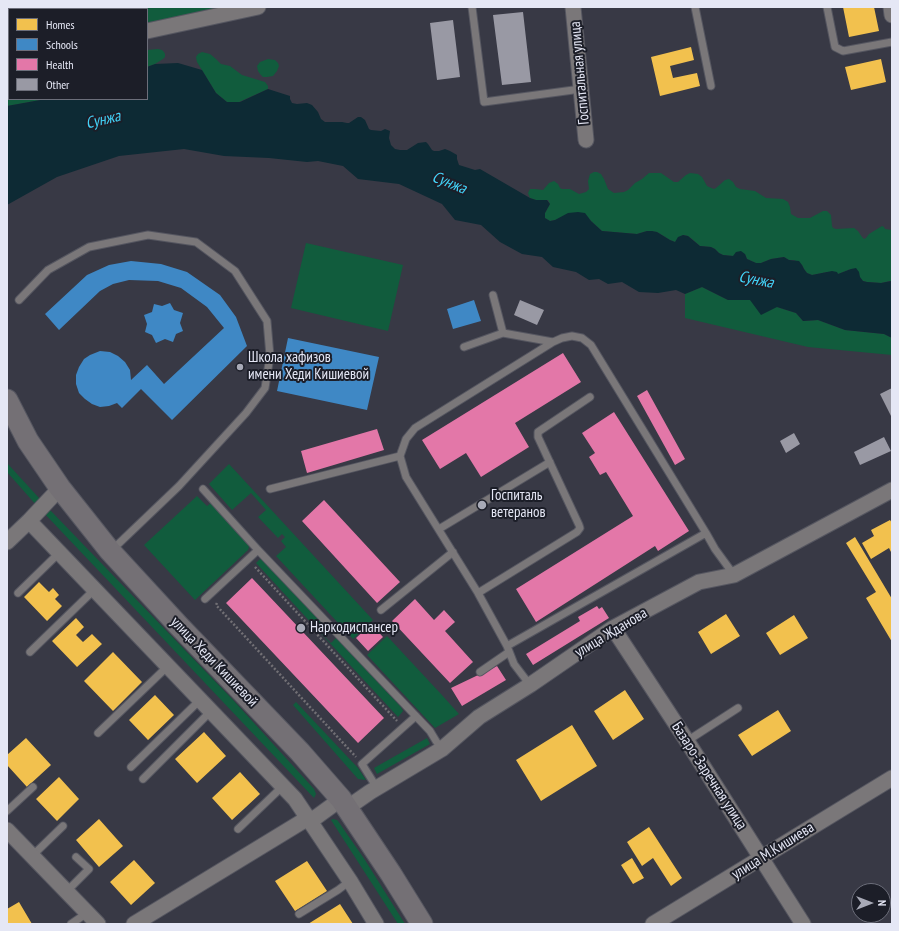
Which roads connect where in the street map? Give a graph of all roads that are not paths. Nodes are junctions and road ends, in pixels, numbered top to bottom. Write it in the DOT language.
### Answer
graph roads {
  1 [pos="258,7"];
  2 [pos="472,7"];
  3 [pos="573,7"];
  4 [pos="696,7"];
  5 [pos="827,7"];
  6 [pos="891,7"];
  7 [pos="892,15"];
  8 [pos="148,31"];
  9 [pos="892,42"];
  10 [pos="711,86"];
  11 [pos="581,89"];
  12 [pos="586,140"];
  13 [pos="493,294"];
  14 [pos="19,300"];
  15 [pos="503,333"];
  16 [pos="553,342"];
  17 [pos="464,347"];
  18 [pos="590,397"];
  19 [pos="7,400"];
  20 [pos="400,456"];
  21 [pos="550,462"];
  22 [pos="60,488"];
  23 [pos="203,489"];
  24 [pos="270,489"];
  25 [pos="892,490"];
  26 [pos="29,521"];
  27 [pos="439,529"];
  28 [pos="706,532"];
  29 [pos="7,542"];
  30 [pos="258,550"];
  31 [pos="110,552"];
  32 [pos="453,552"];
  33 [pos="59,553"];
  34 [pos="734,575"];
  35 [pos="94,590"];
  36 [pos="18,593"];
  37 [pos="478,593"];
  38 [pos="205,599"];
  39 [pos="382,610"];
  40 [pos="613,628"];
  41 [pos="508,649"];
  42 [pos="30,652"];
  43 [pos="168,666"];
  44 [pos="480,672"];
  45 [pos="530,685"];
  46 [pos="200,700"];
  47 [pos="738,708"];
  48 [pos="211,711"];
  49 [pos="416,716"];
  50 [pos="98,733"];
  51 [pos="687,741"];
  52 [pos="442,749"];
  53 [pos="131,767"];
  54 [pos="892,778"];
  55 [pos="143,779"];
  56 [pos="283,786"];
  57 [pos="33,787"];
  58 [pos="377,788"];
  59 [pos="344,803"];
  60 [pos="7,811"];
  61 [pos="308,818"];
  62 [pos="63,826"];
  63 [pos="238,829"];
  64 [pos="7,830"];
  65 [pos="32,856"];
  66 [pos="76,857"];
  67 [pos="762,858"];
  68 [pos="350,881"];
  69 [pos="66,892"];
  70 [pos="299,914"];
  71 [pos="95,921"];
  72 [pos="71,924"];
  73 [pos="134,924"];
  74 [pos="376,924"];
  75 [pos="422,924"];
  76 [pos="653,924"];
  77 [pos="803,924"];
  1 -- 8 [label="street"];
  2 -- 11 [label="lane"];
  3 -- 11 [label="street, Госпитальная улица"];
  4 -- 10 [label="lane"];
  5 -- 9 [label="lane"];
  6 -- 7 [label="street"];
  11 -- 12 [label="street, Госпитальная улица"];
  13 -- 15 [label="lane"];
  14 -- 31 [label="lane"];
  15 -- 16 [label="lane"];
  15 -- 17 [label="lane"];
  16 -- 20 [label="lane"];
  16 -- 28 [label="lane"];
  18 -- 21 [label="lane"];
  19 -- 22 [label="main road, улица Хеди Кишиевой"];
  20 -- 24 [label="lane"];
  20 -- 27 [label="lane"];
  21 -- 27 [label="lane"];
  21 -- 37 [label="lane"];
  22 -- 26 [label="street"];
  22 -- 31 [label="main road, улица Хеди Кишиевой"];
  23 -- 30 [label="lane"];
  25 -- 34 [label="street, улица Жданова"];
  26 -- 29 [label="street"];
  26 -- 33 [label="street"];
  27 -- 32 [label="lane"];
  28 -- 34 [label="lane"];
  28 -- 41 [label="lane"];
  30 -- 38 [label="lane"];
  30 -- 49 [label="lane"];
  31 -- 59 [label="main road, улица Хеди Кишиевой"];
  32 -- 37 [label="lane"];
  32 -- 39 [label="lane"];
  33 -- 35 [label="street"];
  33 -- 36 [label="lane"];
  34 -- 40 [label="street, улица Жданова"];
  35 -- 42 [label="lane"];
  35 -- 43 [label="street"];
  37 -- 41 [label="lane"];
  40 -- 45 [label="street, улица Жданова"];
  40 -- 51 [label="street, Базаро-Заречная улица"];
  41 -- 44 [label="lane"];
  41 -- 45 [label="lane"];
  43 -- 46 [label="street"];
  43 -- 50 [label="lane"];
  45 -- 52 [label="street, улица Жданова"];
  46 -- 48 [label="street"];
  46 -- 53 [label="lane"];
  47 -- 51 [label="lane"];
  48 -- 55 [label="lane"];
  48 -- 56 [label="street"];
  49 -- 52 [label="lane"];
  49 -- 58 [label="lane"];
  51 -- 67 [label="street, Базаро-Заречная улица"];
  52 -- 58 [label="street, улица Жданова"];
  54 -- 67 [label="street, улица М.Кишиева"];
  56 -- 61 [label="street"];
  56 -- 63 [label="lane"];
  57 -- 60 [label="lane"];
  58 -- 59 [label="street, улица Жданова"];
  59 -- 61 [label="street, улица Жданова"];
  59 -- 75 [label="main road, улица Хеди Кишиевой"];
  61 -- 68 [label="street"];
  61 -- 73 [label="street, улица Жданова"];
  62 -- 65 [label="lane"];
  64 -- 65 [label="street"];
  65 -- 69 [label="street"];
  66 -- 69 [label="lane"];
  67 -- 76 [label="street, улица М.Кишиева"];
  67 -- 77 [label="street, Базаро-Заречная улица"];
  68 -- 70 [label="lane"];
  68 -- 74 [label="street"];
  69 -- 71 [label="street"];
  71 -- 72 [label="lane"];
}
